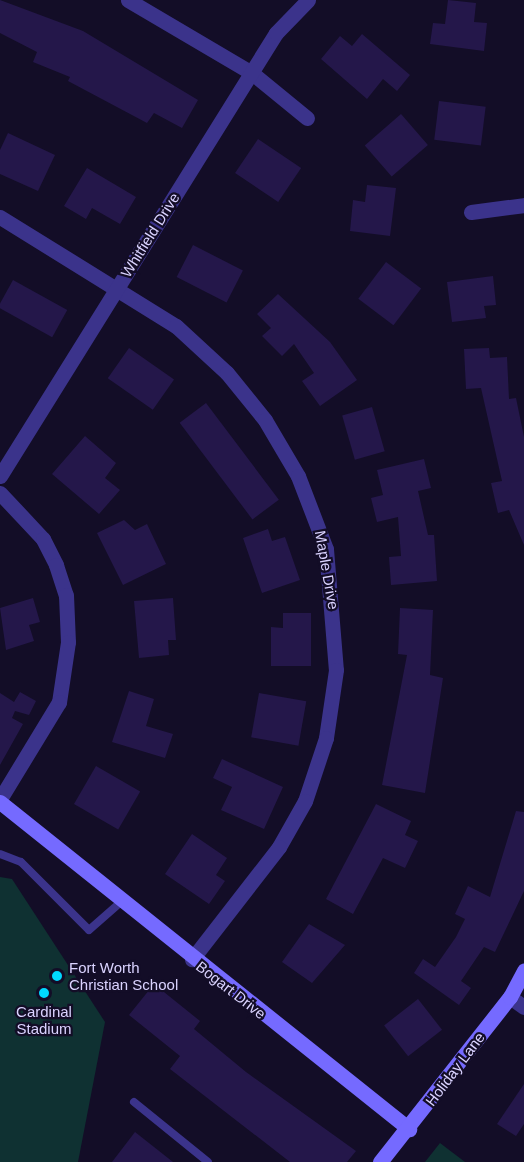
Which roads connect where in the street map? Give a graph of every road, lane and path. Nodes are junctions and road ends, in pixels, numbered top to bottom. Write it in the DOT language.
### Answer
graph roads {
  1 [pos="128,0"];
  2 [pos="308,0"];
  3 [pos="252,73"];
  4 [pos="307,118"];
  5 [pos="524,205"];
  6 [pos="471,212"];
  7 [pos="0,217"];
  8 [pos="118,287"];
  9 [pos="0,476"];
  10 [pos="0,493"];
  11 [pos="0,801"];
  12 [pos="0,854"];
  13 [pos="122,901"];
  14 [pos="192,959"];
  15 [pos="524,971"];
  16 [pos="510,997"];
  17 [pos="524,1007"];
  18 [pos="134,1102"];
  19 [pos="410,1129"];
  20 [pos="208,1162"];
  21 [pos="380,1162"];
  1 -- 3 [label="street"];
  2 -- 3 [label="street, Whitfield Drive"];
  3 -- 4 [label="street"];
  3 -- 8 [label="street, Whitfield Drive"];
  5 -- 6 [label="street"];
  7 -- 8 [label="street, Maple Drive"];
  8 -- 9 [label="street, Whitfield Drive"];
  8 -- 14 [label="street, Maple Drive"];
  10 -- 11 [label="street"];
  11 -- 13 [label="street, Bogart Drive"];
  12 -- 13 [label="lane"];
  13 -- 14 [label="street, Bogart Drive"];
  14 -- 19 [label="street, Bogart Drive"];
  15 -- 16 [label="street, Holiday Lane"];
  16 -- 17 [label="street"];
  16 -- 19 [label="street, Holiday Lane"];
  18 -- 20 [label="lane"];
  19 -- 21 [label="street, Holiday Lane"];
}
